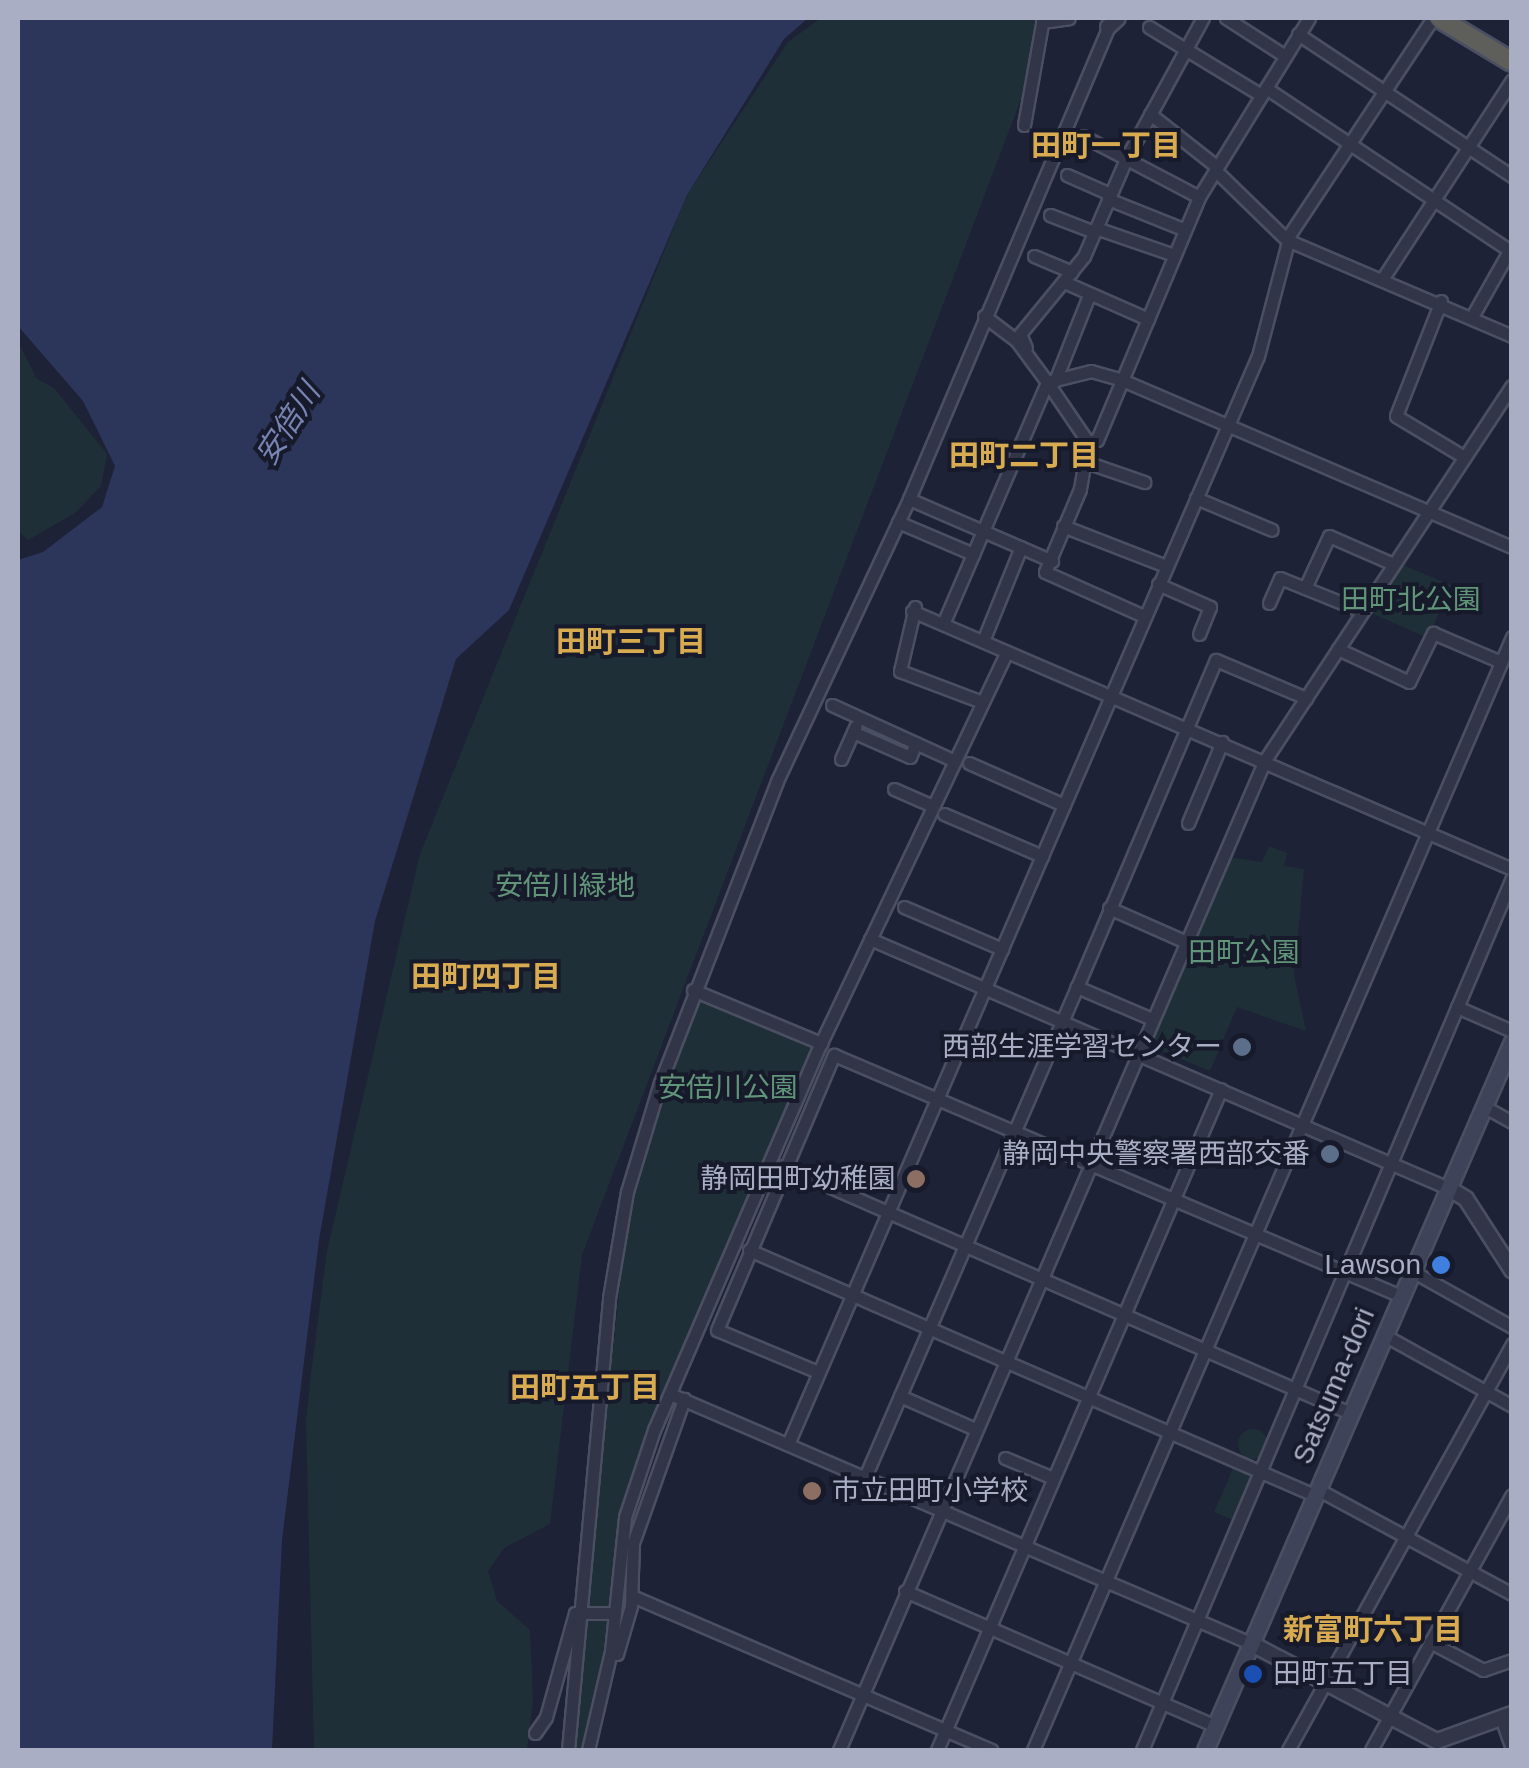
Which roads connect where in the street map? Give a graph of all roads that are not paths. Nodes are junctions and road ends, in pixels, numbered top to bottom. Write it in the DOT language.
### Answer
graph roads {
  1 [pos="1068,18"];
  2 [pos="1204,18"];
  3 [pos="1226,18"];
  4 [pos="1309,18"];
  5 [pos="1436,18"];
  6 [pos="1042,20"];
  7 [pos="1113,21"];
  8 [pos="1149,27"];
  9 [pos="1298,34"];
  10 [pos="1185,50"];
  11 [pos="1284,56"];
  12 [pos="1512,62"];
  13 [pos="1512,80"];
  14 [pos="1263,91"];
  15 [pos="1387,92"];
  16 [pos="1150,114"];
  17 [pos="1024,125"];
  18 [pos="1083,136"];
  19 [pos="1350,146"];
  20 [pos="1470,149"];
  21 [pos="1126,159"];
  22 [pos="1216,168"];
  23 [pos="1067,175"];
  24 [pos="1512,176"];
  25 [pos="1109,196"];
  26 [pos="1199,197"];
  27 [pos="1433,203"];
  28 [pos="1050,216"];
  29 [pos="1095,230"];
  30 [pos="1185,230"];
  31 [pos="1287,240"];
  32 [pos="1510,252"];
  33 [pos="1174,255"];
  34 [pos="1034,256"];
  35 [pos="1068,277"];
  36 [pos="1382,278"];
  37 [pos="1089,295"];
  38 [pos="1440,301"];
  39 [pos="1473,315"];
  40 [pos="984,316"];
  41 [pos="1148,319"];
  42 [pos="1512,336"];
  43 [pos="1030,362"];
  44 [pos="1122,380"];
  45 [pos="1051,382"];
  46 [pos="1512,386"];
  47 [pos="1228,425"];
  48 [pos="1088,442"];
  49 [pos="1464,457"];
  50 [pos="1083,461"];
  51 [pos="1144,482"];
  52 [pos="1196,498"];
  53 [pos="908,500"];
  54 [pos="1428,511"];
  55 [pos="898,522"];
  56 [pos="1063,526"];
  57 [pos="1272,530"];
  58 [pos="983,531"];
  59 [pos="1020,547"];
  60 [pos="1512,547"];
  61 [pos="973,554"];
  62 [pos="1052,561"];
  63 [pos="1394,564"];
  64 [pos="1166,566"];
  65 [pos="1158,584"];
  66 [pos="1306,588"];
  67 [pos="1269,604"];
  68 [pos="1362,611"];
  69 [pos="1144,616"];
  70 [pos="943,624"];
  71 [pos="1199,634"];
  72 [pos="1512,637"];
  73 [pos="982,641"];
  74 [pos="1338,649"];
  75 [pos="1007,652"];
  76 [pos="1501,662"];
  77 [pos="1111,695"];
  78 [pos="1306,698"];
  79 [pos="982,702"];
  80 [pos="832,705"];
  81 [pos="860,718"];
  82 [pos="1186,727"];
  83 [pos="853,732"];
  84 [pos="1222,742"];
  85 [pos="916,743"];
  86 [pos="841,758"];
  87 [pos="1266,760"];
  88 [pos="955,761"];
  89 [pos="969,763"];
  90 [pos="894,789"];
  91 [pos="1064,805"];
  92 [pos="933,806"];
  93 [pos="944,814"];
  94 [pos="1188,823"];
  95 [pos="1428,832"];
  96 [pos="1042,856"];
  97 [pos="1511,870"];
  98 [pos="904,907"];
  99 [pos="1109,908"];
  100 [pos="870,939"];
  101 [pos="1186,942"];
  102 [pos="1002,949"];
  103 [pos="1077,987"];
  104 [pos="693,990"];
  105 [pos="984,990"];
  106 [pos="1457,1007"];
  107 [pos="1152,1019"];
  108 [pos="1062,1022"];
  109 [pos="1512,1031"];
  110 [pos="1512,1042"];
  111 [pos="821,1043"];
  112 [pos="1138,1053"];
  113 [pos="1221,1089"];
  114 [pos="938,1098"];
  115 [pos="1483,1106"];
  116 [pos="1512,1122"];
  117 [pos="1302,1124"];
  118 [pos="1015,1131"];
  119 [pos="1090,1162"];
  120 [pos="1391,1163"];
  121 [pos="782,1166"];
  122 [pos="1448,1188"];
  123 [pos="1174,1200"];
  124 [pos="887,1212"];
  125 [pos="1254,1235"];
  126 [pos="965,1246"];
  127 [pos="749,1250"];
  128 [pos="1512,1270"];
  129 [pos="1412,1271"];
  130 [pos="1344,1272"];
  131 [pos="1041,1278"];
  132 [pos="852,1294"];
  133 [pos="1401,1296"];
  134 [pos="1124,1314"];
  135 [pos="929,1327"];
  136 [pos="1512,1327"];
  137 [pos="1384,1335"];
  138 [pos="1512,1344"];
  139 [pos="1204,1348"];
  140 [pos="1005,1359"];
  141 [pos="818,1372"];
  142 [pos="1296,1389"];
  143 [pos="1486,1391"];
  144 [pos="670,1394"];
  145 [pos="900,1396"];
  146 [pos="1088,1397"];
  147 [pos="684,1400"];
  148 [pos="1512,1406"];
  149 [pos="1350,1413"];
  150 [pos="974,1429"];
  151 [pos="1169,1430"];
  152 [pos="788,1444"];
  153 [pos="1005,1458"];
  154 [pos="1258,1470"];
  155 [pos="865,1477"];
  156 [pos="1053,1478"];
  157 [pos="1316,1492"];
  158 [pos="1512,1495"];
  159 [pos="940,1509"];
  160 [pos="1406,1536"];
  161 [pos="1024,1545"];
  162 [pos="1468,1570"];
  163 [pos="1105,1580"];
  164 [pos="905,1591"];
  165 [pos="1512,1594"];
  166 [pos="632,1596"];
  167 [pos="580,1610"];
  168 [pos="614,1613"];
  169 [pos="1196,1619"];
  170 [pos="989,1628"];
  171 [pos="1430,1642"];
  172 [pos="1250,1644"];
  173 [pos="1512,1660"];
  174 [pos="1070,1663"];
  175 [pos="606,1678"];
  176 [pos="1324,1684"];
  177 [pos="861,1698"];
  178 [pos="1161,1704"];
  179 [pos="1506,1716"];
  180 [pos="1388,1719"];
  181 [pos="1215,1726"];
  182 [pos="945,1731"];
  183 [pos="535,1733"];
  184 [pos="1439,1746"];
  185 [pos="1512,1748"];
  186 [pos="568,1750"];
  187 [pos="588,1750"];
  188 [pos="839,1750"];
  189 [pos="937,1750"];
  190 [pos="991,1750"];
  191 [pos="1033,1750"];
  192 [pos="1142,1750"];
  193 [pos="1205,1750"];
  194 [pos="1288,1750"];
  195 [pos="1371,1750"];
  1 -- 6 [label="street"];
  2 -- 10 [label="street"];
  3 -- 11 [label="street"];
  4 -- 9 [label="street"];
  5 -- 12 [label="highway"];
  5 -- 15 [label="street"];
  6 -- 17 [label="street"];
  7 -- 40 [label="street"];
  8 -- 10 [label="street"];
  9 -- 11 [label="street"];
  9 -- 15 [label="street"];
  10 -- 14 [label="street"];
  10 -- 16 [label="street"];
  11 -- 14 [label="street"];
  13 -- 20 [label="street"];
  14 -- 19 [label="street"];
  14 -- 22 [label="street"];
  15 -- 19 [label="street"];
  15 -- 20 [label="street"];
  16 -- 21 [label="street"];
  16 -- 22 [label="street"];
  18 -- 21 [label="street"];
  19 -- 27 [label="street"];
  19 -- 31 [label="street"];
  20 -- 24 [label="street"];
  20 -- 27 [label="street"];
  21 -- 25 [label="street"];
  21 -- 26 [label="street"];
  22 -- 26 [label="street"];
  22 -- 31 [label="street"];
  23 -- 25 [label="street"];
  25 -- 29 [label="street"];
  25 -- 30 [label="street"];
  26 -- 30 [label="street"];
  27 -- 32 [label="street"];
  27 -- 36 [label="street"];
  28 -- 29 [label="street"];
  29 -- 33 [label="street"];
  29 -- 35 [label="street"];
  30 -- 33 [label="street"];
  31 -- 36 [label="street"];
  31 -- 47 [label="street"];
  32 -- 39 [label="street"];
  33 -- 41 [label="street"];
  34 -- 35 [label="street"];
  35 -- 37 [label="street"];
  35 -- 43 [label="street"];
  36 -- 38 [label="street"];
  37 -- 41 [label="street"];
  37 -- 45 [label="street"];
  38 -- 39 [label="street"];
  38 -- 49 [label="street"];
  39 -- 42 [label="street"];
  40 -- 43 [label="street"];
  40 -- 53 [label="street"];
  41 -- 44 [label="street"];
  43 -- 45 [label="street"];
  44 -- 45 [label="street"];
  44 -- 47 [label="street"];
  44 -- 48 [label="street"];
  45 -- 48 [label="street"];
  45 -- 58 [label="street"];
  46 -- 49 [label="street"];
  47 -- 52 [label="street"];
  47 -- 54 [label="street"];
  48 -- 50 [label="street"];
  49 -- 54 [label="street"];
  50 -- 51 [label="street"];
  50 -- 56 [label="street"];
  52 -- 57 [label="street"];
  52 -- 64 [label="street"];
  53 -- 55 [label="street"];
  53 -- 58 [label="street"];
  54 -- 60 [label="street"];
  54 -- 63 [label="street"];
  55 -- 61 [label="street"];
  55 -- 104 [label="street"];
  56 -- 62 [label="street"];
  56 -- 64 [label="street"];
  58 -- 59 [label="street"];
  58 -- 61 [label="street"];
  59 -- 62 [label="street"];
  59 -- 73 [label="street"];
  61 -- 70 [label="street"];
  62 -- 69 [label="street"];
  63 -- 66 [label="street"];
  63 -- 68 [label="street"];
  64 -- 65 [label="street"];
  65 -- 69 [label="street"];
  65 -- 71 [label="street"];
  66 -- 67 [label="street"];
  66 -- 68 [label="street"];
  68 -- 74 [label="street"];
  69 -- 77 [label="street"];
  70 -- 73 [label="street"];
  70 -- 79 [label="street"];
  72 -- 76 [label="street"];
  73 -- 75 [label="street"];
  74 -- 76 [label="street"];
  74 -- 78 [label="street"];
  75 -- 77 [label="street"];
  75 -- 79 [label="street"];
  76 -- 95 [label="street"];
  77 -- 82 [label="street"];
  77 -- 91 [label="street"];
  78 -- 82 [label="street"];
  78 -- 87 [label="street"];
  79 -- 88 [label="street"];
  80 -- 81 [label="street"];
  81 -- 83 [label="street"];
  81 -- 85 [label="street"];
  82 -- 84 [label="street"];
  82 -- 99 [label="street"];
  83 -- 85 [label="street"];
  83 -- 86 [label="street"];
  84 -- 87 [label="street"];
  84 -- 94 [label="street"];
  85 -- 88 [label="street"];
  87 -- 95 [label="street"];
  87 -- 101 [label="street"];
  88 -- 92 [label="street"];
  89 -- 91 [label="street"];
  90 -- 92 [label="street"];
  91 -- 96 [label="street"];
  92 -- 100 [label="street"];
  93 -- 96 [label="street"];
  95 -- 97 [label="street"];
  95 -- 117 [label="street"];
  96 -- 102 [label="street"];
  97 -- 106 [label="street"];
  98 -- 102 [label="street"];
  99 -- 101 [label="street"];
  99 -- 103 [label="street"];
  100 -- 105 [label="street"];
  100 -- 111 [label="street"];
  101 -- 107 [label="street"];
  102 -- 105 [label="street"];
  103 -- 107 [label="street"];
  103 -- 108 [label="street"];
  104 -- 111 [label="street"];
  104 -- 167 [label="street"];
  105 -- 108 [label="street"];
  105 -- 114 [label="street"];
  106 -- 109 [label="street"];
  106 -- 120 [label="street"];
  107 -- 112 [label="street"];
  108 -- 112 [label="street"];
  108 -- 118 [label="street"];
  110 -- 115 [label="main road, Satsuma-dori"];
  111 -- 144 [label="street"];
  112 -- 113 [label="street"];
  112 -- 119 [label="street"];
  113 -- 117 [label="street"];
  113 -- 123 [label="street"];
  114 -- 118 [label="street"];
  114 -- 121 [label="street"];
  114 -- 124 [label="street"];
  115 -- 116 [label="street"];
  115 -- 122 [label="main road, Satsuma-dori"];
  117 -- 120 [label="street"];
  117 -- 125 [label="street"];
  118 -- 119 [label="street"];
  118 -- 126 [label="street"];
  119 -- 123 [label="street"];
  119 -- 131 [label="street"];
  120 -- 122 [label="street"];
  120 -- 130 [label="street"];
  121 -- 124 [label="street"];
  121 -- 127 [label="street"];
  122 -- 128 [label="street"];
  122 -- 129 [label="main road, Satsuma-dori"];
  123 -- 125 [label="street"];
  123 -- 134 [label="street"];
  124 -- 126 [label="street"];
  124 -- 132 [label="street"];
  125 -- 130 [label="street"];
  125 -- 139 [label="street"];
  126 -- 131 [label="street"];
  126 -- 135 [label="street"];
  127 -- 132 [label="street"];
  127 -- 141 [label="street"];
  129 -- 133 [label="main road, Satsuma-dori"];
  129 -- 136 [label="street"];
  130 -- 133 [label="street"];
  130 -- 142 [label="street"];
  131 -- 134 [label="street"];
  131 -- 140 [label="street"];
  132 -- 135 [label="street"];
  132 -- 141 [label="street"];
  133 -- 137 [label="main road, Satsuma-dori"];
  134 -- 139 [label="street"];
  134 -- 146 [label="street"];
  135 -- 140 [label="street"];
  135 -- 145 [label="street"];
  137 -- 143 [label="street"];
  137 -- 149 [label="main road, Satsuma-dori"];
  138 -- 143 [label="street"];
  139 -- 142 [label="street"];
  139 -- 151 [label="street"];
  140 -- 146 [label="street"];
  140 -- 150 [label="street"];
  141 -- 152 [label="street"];
  142 -- 149 [label="street"];
  142 -- 154 [label="street"];
  143 -- 148 [label="street"];
  143 -- 160 [label="street"];
  144 -- 147 [label="street"];
  144 -- 168 [label="street"];
  145 -- 150 [label="street"];
  145 -- 155 [label="street"];
  146 -- 151 [label="street"];
  146 -- 156 [label="street"];
  147 -- 152 [label="street"];
  147 -- 166 [label="street"];
  149 -- 157 [label="main road, Satsuma-dori"];
  150 -- 159 [label="street"];
  151 -- 154 [label="street"];
  151 -- 163 [label="street"];
  152 -- 155 [label="street"];
  153 -- 156 [label="street"];
  154 -- 157 [label="street"];
  154 -- 169 [label="street"];
  155 -- 159 [label="street"];
  156 -- 161 [label="street"];
  157 -- 160 [label="street"];
  157 -- 172 [label="main road, Satsuma-dori"];
  158 -- 162 [label="street"];
  159 -- 161 [label="street"];
  159 -- 164 [label="street"];
  160 -- 162 [label="street"];
  160 -- 176 [label="street"];
  161 -- 163 [label="street"];
  161 -- 170 [label="street"];
  162 -- 165 [label="street"];
  162 -- 171 [label="street"];
  163 -- 169 [label="street"];
  163 -- 174 [label="street"];
  164 -- 170 [label="street"];
  164 -- 177 [label="street"];
  166 -- 175 [label="street"];
  166 -- 177 [label="street"];
  167 -- 168 [label="street"];
  167 -- 183 [label="street"];
  167 -- 186 [label="street"];
  168 -- 175 [label="street"];
  169 -- 172 [label="street"];
  169 -- 178 [label="street"];
  170 -- 174 [label="street"];
  170 -- 182 [label="street"];
  171 -- 173 [label="street"];
  171 -- 180 [label="street"];
  172 -- 176 [label="street"];
  172 -- 181 [label="main road, Satsuma-dori"];
  174 -- 178 [label="street"];
  174 -- 191 [label="street"];
  175 -- 187 [label="street"];
  176 -- 180 [label="street"];
  176 -- 194 [label="street"];
  177 -- 182 [label="street"];
  177 -- 188 [label="street"];
  178 -- 181 [label="street"];
  178 -- 192 [label="street"];
  179 -- 184 [label="street"];
  179 -- 185 [label="street"];
  180 -- 184 [label="street"];
  180 -- 195 [label="street"];
  181 -- 193 [label="main road, Satsuma-dori"];
  182 -- 189 [label="street"];
  182 -- 190 [label="street"];
}
